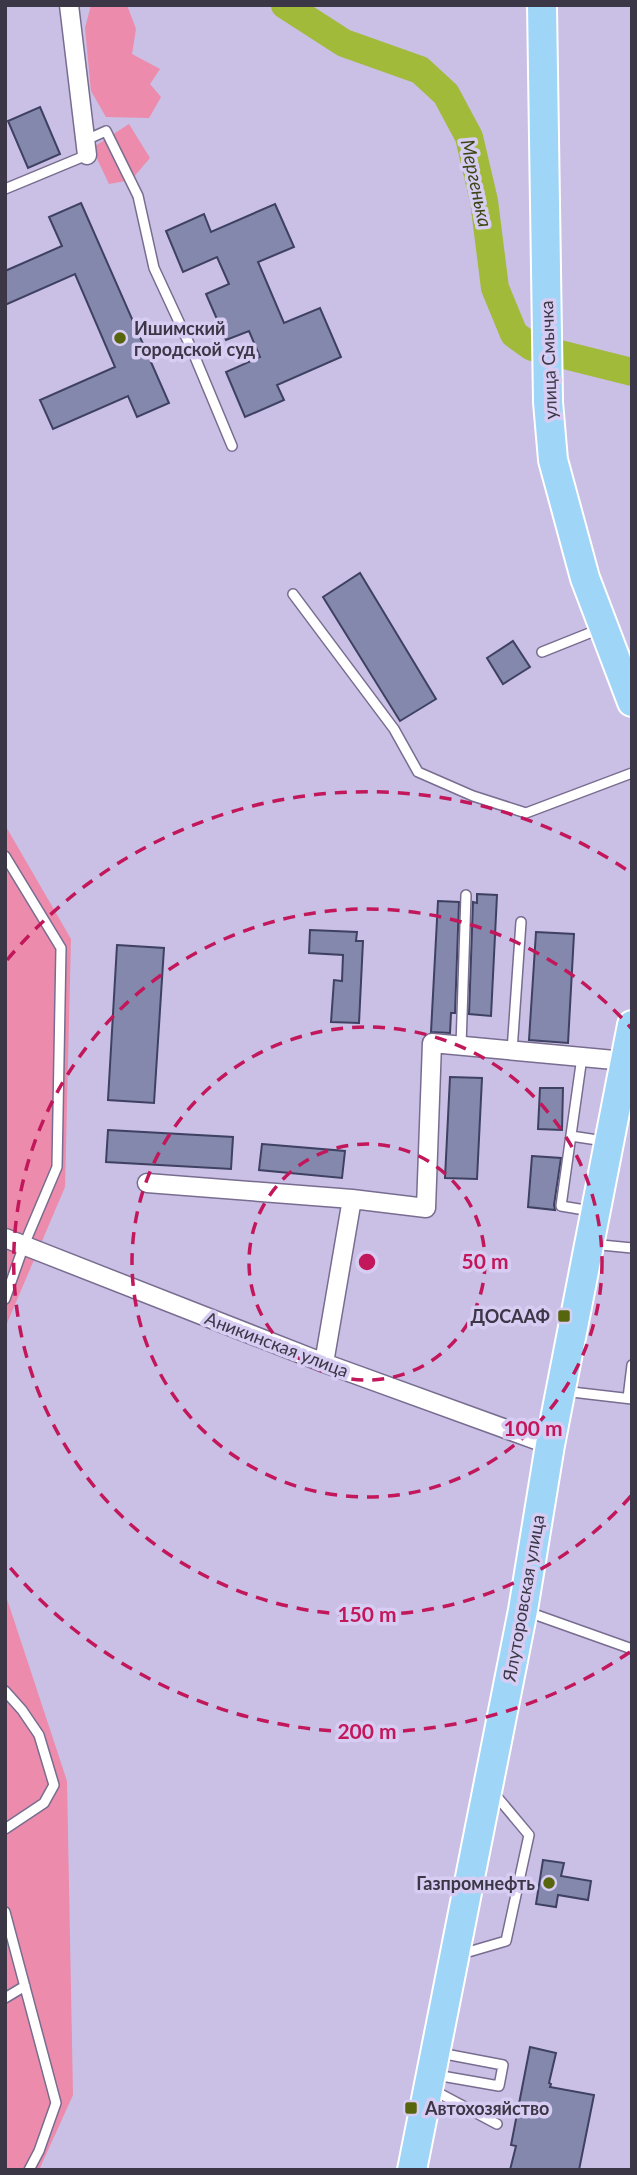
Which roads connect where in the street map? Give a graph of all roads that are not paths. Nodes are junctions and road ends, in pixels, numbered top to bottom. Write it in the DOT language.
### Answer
graph roads {
  1 [pos="69,5"];
  2 [pos="542,5"];
  3 [pos="86,148"];
  4 [pos="5,189"];
  5 [pos="232,446"];
  6 [pos="293,594"];
  7 [pos="603,627"];
  8 [pos="542,652"];
  9 [pos="632,702"];
  10 [pos="632,773"];
  11 [pos="5,856"];
  12 [pos="466,895"];
  13 [pos="521,922"];
  14 [pos="632,1025"];
  15 [pos="461,1046"];
  16 [pos="512,1051"];
  17 [pos="582,1057"];
  18 [pos="628,1061"];
  19 [pos="571,1136"];
  20 [pos="609,1142"];
  21 [pos="147,1183"];
  22 [pos="352,1199"];
  23 [pos="596,1212"];
  24 [pos="5,1238"];
  25 [pos="589,1244"];
  26 [pos="23,1245"];
  27 [pos="632,1248"];
  28 [pos="5,1299"];
  29 [pos="324,1363"];
  30 [pos="632,1365"];
  31 [pos="561,1391"];
  32 [pos="630,1398"];
  33 [pos="550,1445"];
  34 [pos="523,1610"];
  35 [pos="632,1649"];
  36 [pos="5,1692"];
  37 [pos="488,1786"];
  38 [pos="5,1829"];
  39 [pos="5,1912"];
  40 [pos="453,1956"];
  41 [pos="25,1986"];
  42 [pos="5,1998"];
  43 [pos="431,2071"];
  44 [pos="498,2124"];
  45 [pos="29,2170"];
  46 [pos="412,2170"];
  1 -- 3 [label="street"];
  2 -- 7 [label="main road, улица Смычка"];
  3 -- 4 [label="lane"];
  3 -- 5 [label="lane"];
  6 -- 10 [label="lane"];
  7 -- 8 [label="lane"];
  7 -- 9 [label="main road, улица Смычка"];
  11 -- 26 [label="lane"];
  12 -- 15 [label="lane"];
  13 -- 16 [label="lane"];
  14 -- 18 [label="main road, Ялуторовская улица"];
  15 -- 16 [label="street"];
  15 -- 22 [label="street"];
  16 -- 17 [label="street"];
  17 -- 18 [label="street"];
  17 -- 19 [label="lane"];
  18 -- 20 [label="main road, Ялуторовская улица"];
  19 -- 20 [label="lane"];
  19 -- 23 [label="lane"];
  20 -- 23 [label="main road, Ялуторовская улица"];
  21 -- 22 [label="street"];
  22 -- 29 [label="street"];
  23 -- 25 [label="main road, Ялуторовская улица"];
  24 -- 26 [label="street, Аникинская улица"];
  25 -- 27 [label="lane"];
  25 -- 31 [label="main road, Ялуторовская улица"];
  26 -- 28 [label="lane"];
  26 -- 29 [label="street, Аникинская улица"];
  29 -- 33 [label="street, Аникинская улица"];
  30 -- 32 [label="lane"];
  31 -- 32 [label="lane"];
  31 -- 33 [label="main road, Ялуторовская улица"];
  33 -- 34 [label="main road, Ялуторовская улица"];
  34 -- 35 [label="lane"];
  34 -- 37 [label="main road, Ялуторовская улица"];
  36 -- 38 [label="lane"];
  37 -- 40 [label="main road, Ялуторовская улица"];
  37 -- 40 [label="lane"];
  39 -- 41 [label="lane"];
  40 -- 43 [label="main road, Ялуторовская улица"];
  41 -- 42 [label="lane"];
  41 -- 45 [label="lane"];
  43 -- 43 [label="lane"];
  43 -- 44 [label="lane"];
  43 -- 46 [label="main road, Ялуторовская улица"];
}
